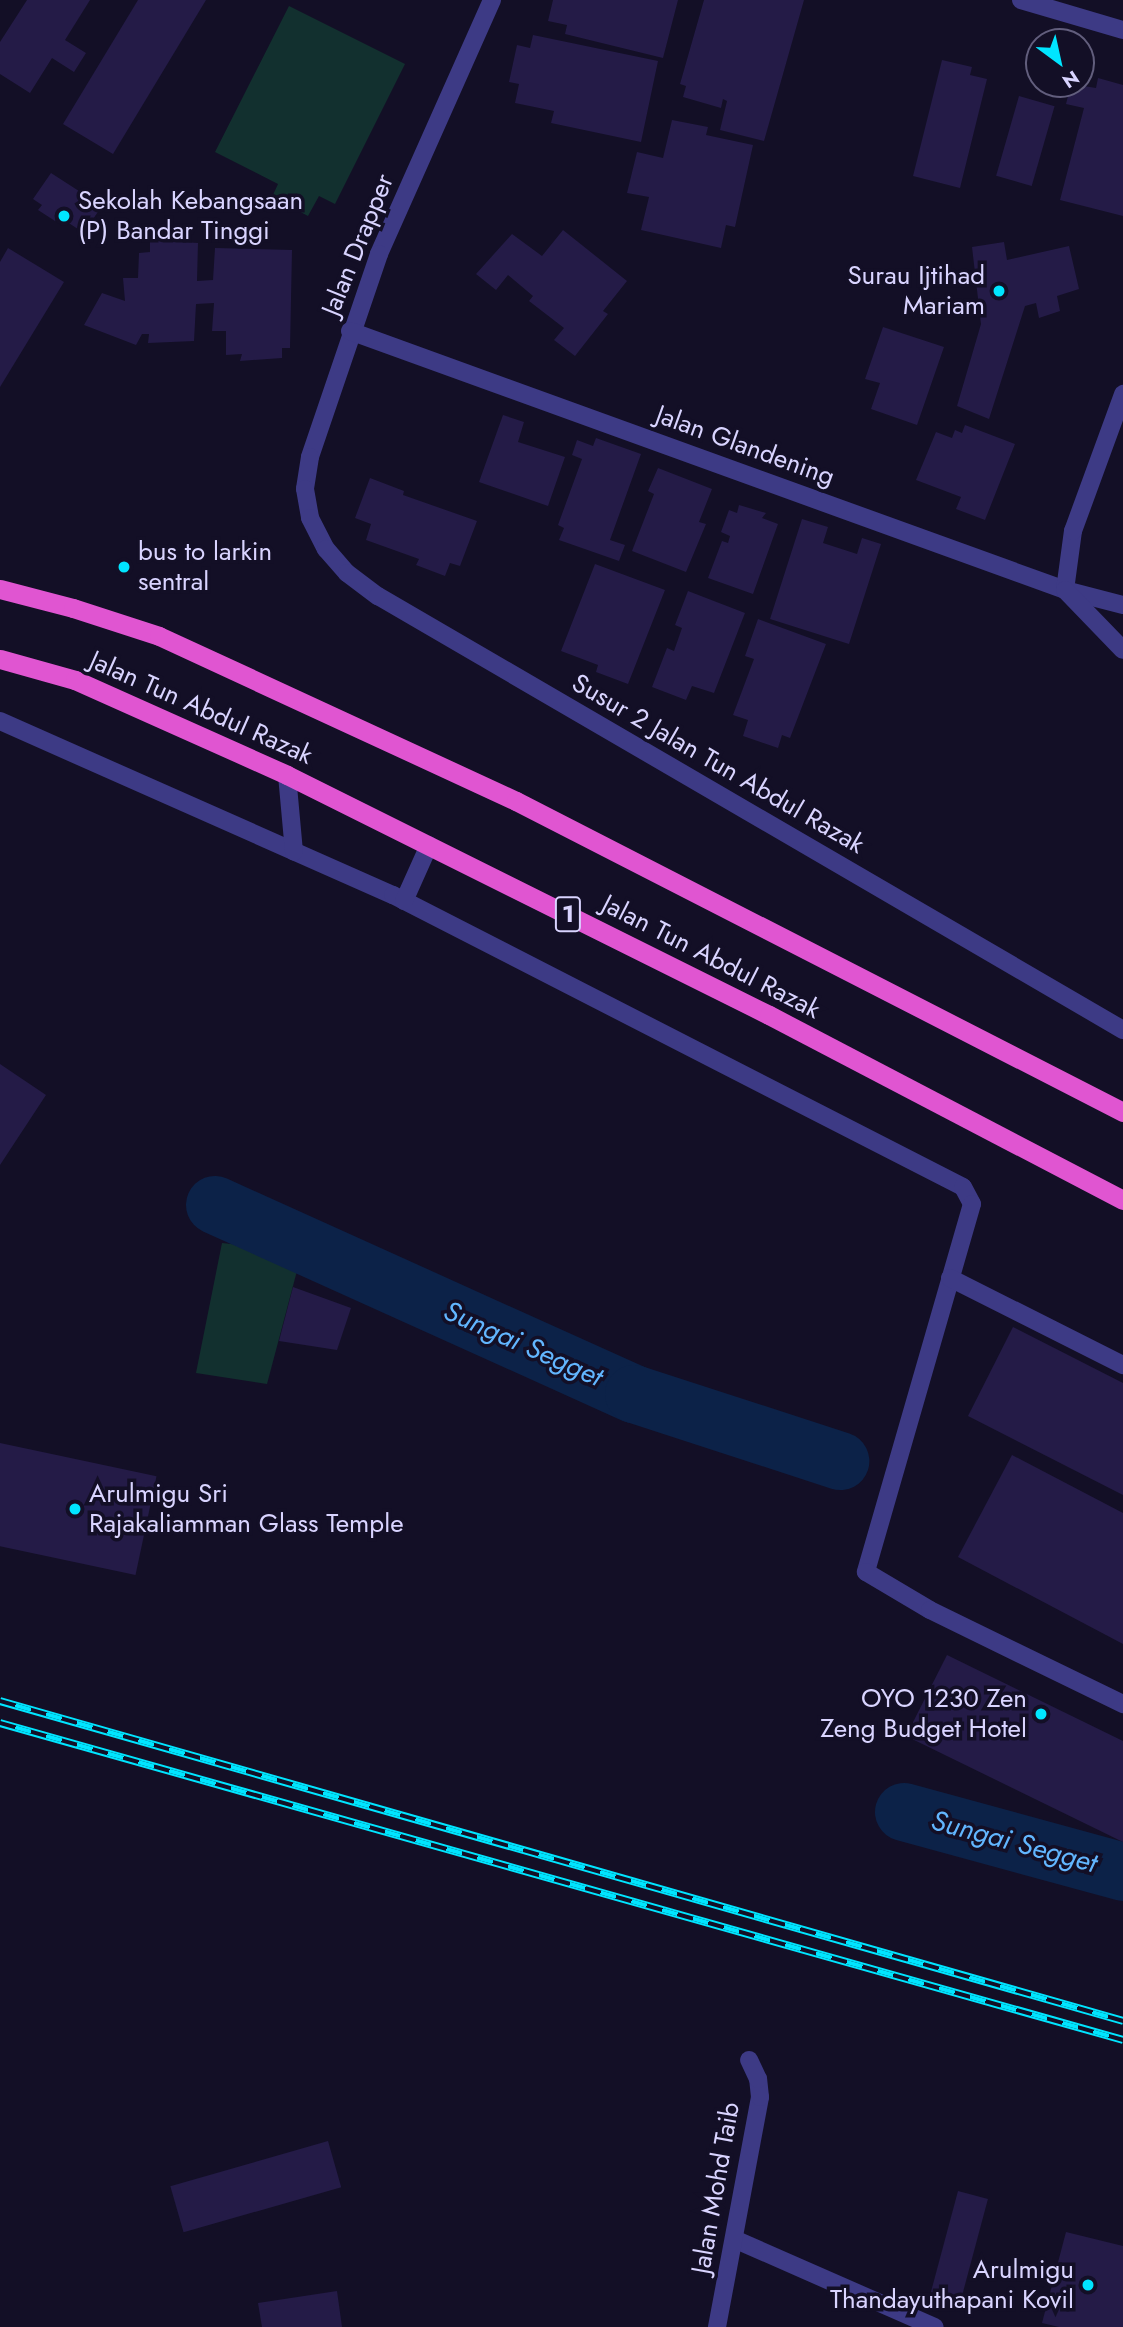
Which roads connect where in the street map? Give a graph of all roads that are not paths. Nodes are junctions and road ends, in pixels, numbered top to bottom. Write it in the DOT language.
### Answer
graph roads {
  1 [pos="492,0"];
  2 [pos="1021,0"];
  3 [pos="1123,30"];
  4 [pos="350,331"];
  5 [pos="1123,394"];
  6 [pos="310,518"];
  7 [pos="0,589"];
  8 [pos="1065,590"];
  9 [pos="1123,605"];
  10 [pos="1123,650"];
  11 [pos="0,659"];
  12 [pos="0,721"];
  13 [pos="287,775"];
  14 [pos="429,845"];
  15 [pos="294,852"];
  16 [pos="404,901"];
  17 [pos="1123,1030"];
  18 [pos="1123,1112"];
  19 [pos="1123,1200"];
  20 [pos="950,1278"];
  21 [pos="1123,1365"];
  22 [pos="1123,1704"];
  23 [pos="749,2060"];
  24 [pos="734,2239"];
  25 [pos="718,2327"];
  26 [pos="934,2327"];
  1 -- 4 [label="street, Jalan Drapper"];
  2 -- 3 [label="street"];
  4 -- 6 [label="street, Jalan Drapper"];
  4 -- 8 [label="street, Jalan Glandening"];
  5 -- 8 [label="street"];
  6 -- 17 [label="street, Susur 2 Jalan Tun Abdul Razak"];
  7 -- 18 [label="highway, Jalan Tun Abdul Razak"];
  8 -- 9 [label="street, Jalan Glandening"];
  8 -- 10 [label="street"];
  11 -- 13 [label="highway, Jalan Tun Abdul Razak / 1"];
  12 -- 15 [label="street"];
  13 -- 14 [label="highway, Jalan Tun Abdul Razak / 1"];
  13 -- 15 [label="street"];
  14 -- 16 [label="street"];
  14 -- 19 [label="highway, Jalan Tun Abdul Razak / 1"];
  15 -- 16 [label="street"];
  16 -- 20 [label="street"];
  20 -- 21 [label="street"];
  20 -- 22 [label="street"];
  23 -- 24 [label="street, Jalan Mohd Taib"];
  24 -- 25 [label="street, Jalan Mohd Taib"];
  24 -- 26 [label="street"];
}
